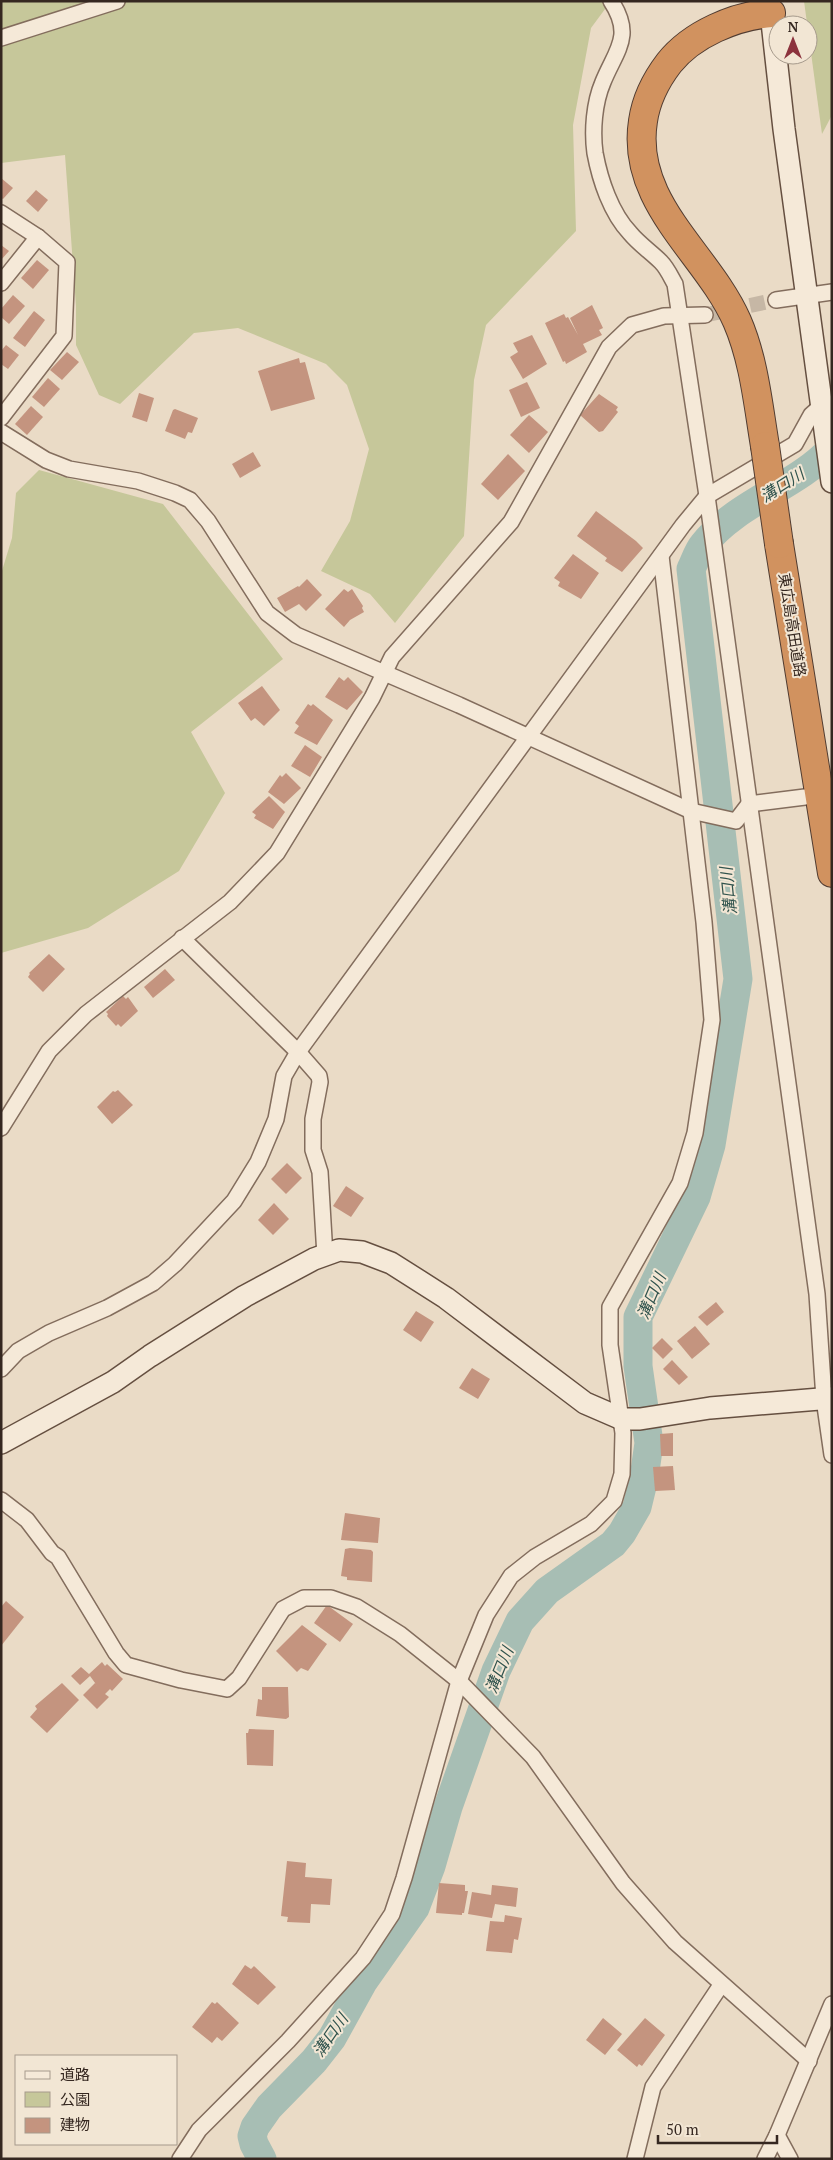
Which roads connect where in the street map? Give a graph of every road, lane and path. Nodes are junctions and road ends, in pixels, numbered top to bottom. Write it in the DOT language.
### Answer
graph roads {
  1 [pos="117,1"];
  2 [pos="611,1"];
  3 [pos="771,12"];
  4 [pos="1,38"];
  5 [pos="1,213"];
  6 [pos="38,237"];
  7 [pos="1,283"];
  8 [pos="832,292"];
  9 [pos="806,295"];
  10 [pos="776,300"];
  11 [pos="705,315"];
  12 [pos="680,316"];
  13 [pos="822,406"];
  14 [pos="1,418"];
  15 [pos="1,432"];
  16 [pos="832,480"];
  17 [pos="707,496"];
  18 [pos="661,556"];
  19 [pos="385,673"];
  20 [pos="529,737"];
  21 [pos="805,797"];
  22 [pos="749,804"];
  23 [pos="691,812"];
  24 [pos="832,873"];
  25 [pos="182,938"];
  26 [pos="298,1052"];
  27 [pos="1,1128"];
  28 [pos="324,1256"];
  29 [pos="1,1369"];
  30 [pos="828,1399"];
  31 [pos="622,1419"];
  32 [pos="1,1443"];
  33 [pos="832,1456"];
  34 [pos="1,1500"];
  35 [pos="459,1681"];
  36 [pos="721,1985"];
  37 [pos="832,2004"];
  38 [pos="809,2062"];
  39 [pos="777,2135"];
  40 [pos="180,2159"];
  41 [pos="635,2159"];
  42 [pos="764,2159"];
  43 [pos="790,2159"];
  1 -- 4 [label="street"];
  2 -- 12 [label="street"];
  3 -- 9 [label="street"];
  3 -- 24 [label="highway, 東広島高田道路, bridge"];
  5 -- 6 [label="street"];
  6 -- 7 [label="street"];
  6 -- 14 [label="street"];
  8 -- 9 [label="street"];
  9 -- 10 [label="street"];
  9 -- 13 [label="street"];
  11 -- 12 [label="street"];
  12 -- 17 [label="street"];
  12 -- 19 [label="street"];
  13 -- 16 [label="street"];
  13 -- 17 [label="street"];
  15 -- 19 [label="street"];
  17 -- 18 [label="street"];
  17 -- 22 [label="street"];
  18 -- 20 [label="street"];
  18 -- 23 [label="street"];
  19 -- 20 [label="street"];
  19 -- 25 [label="street"];
  20 -- 23 [label="street"];
  20 -- 26 [label="street"];
  21 -- 22 [label="street"];
  22 -- 23 [label="street"];
  22 -- 30 [label="street"];
  23 -- 31 [label="street"];
  25 -- 26 [label="street"];
  25 -- 27 [label="street"];
  26 -- 28 [label="street"];
  26 -- 29 [label="street"];
  28 -- 31 [label="street"];
  28 -- 32 [label="street"];
  30 -- 31 [label="street"];
  30 -- 33 [label="street"];
  31 -- 35 [label="street"];
  34 -- 35 [label="street"];
  35 -- 36 [label="street"];
  35 -- 40 [label="street"];
  36 -- 38 [label="street"];
  36 -- 41 [label="street"];
  37 -- 38 [label="street"];
  38 -- 39 [label="street"];
  39 -- 42 [label="street"];
  39 -- 43 [label="street"];
}
